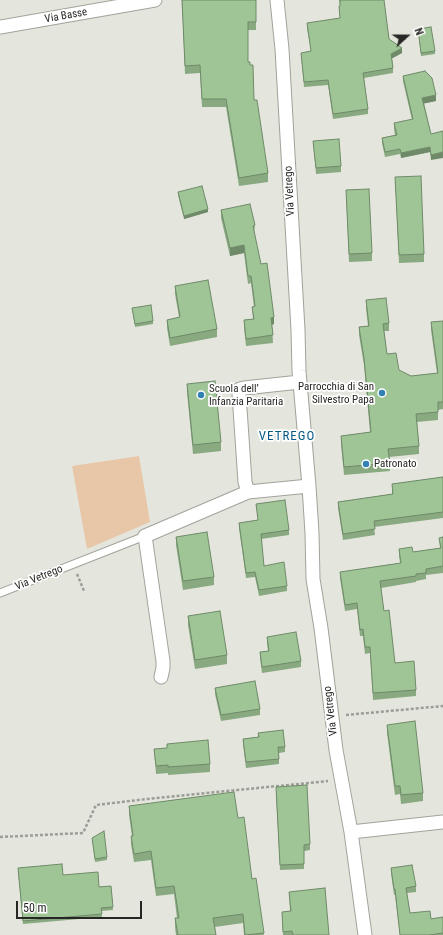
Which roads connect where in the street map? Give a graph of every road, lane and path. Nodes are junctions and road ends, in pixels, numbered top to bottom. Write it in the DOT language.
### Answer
graph roads {
  1 [pos="155,0"];
  2 [pos="277,0"];
  3 [pos="0,27"];
  4 [pos="300,382"];
  5 [pos="309,486"];
  6 [pos="248,492"];
  7 [pos="145,536"];
  8 [pos="74,564"];
  9 [pos="84,591"];
  10 [pos="0,593"];
  11 [pos="161,677"];
  12 [pos="443,706"];
  13 [pos="332,717"];
  14 [pos="341,780"];
  15 [pos="443,822"];
  16 [pos="351,832"];
  17 [pos="0,837"];
  18 [pos="365,935"];
  1 -- 3 [label="street, Via Basse"];
  2 -- 4 [label="street, Via Vetrego"];
  4 -- 5 [label="street, Via Vetrego"];
  4 -- 6 [label="street"];
  5 -- 6 [label="street, Via Vetrego"];
  5 -- 13 [label="street, Via Vetrego"];
  6 -- 7 [label="street, Via Vetrego"];
  7 -- 8 [label="lane, Via Vetrego"];
  7 -- 11 [label="street"];
  8 -- 9 [label="path"];
  8 -- 10 [label="lane, Via Vetrego"];
  12 -- 13 [label="path"];
  13 -- 14 [label="street, Via Vetrego"];
  14 -- 16 [label="street, Via Vetrego"];
  14 -- 17 [label="path"];
  15 -- 16 [label="street"];
  16 -- 18 [label="street, Via Vetrego"];
}
